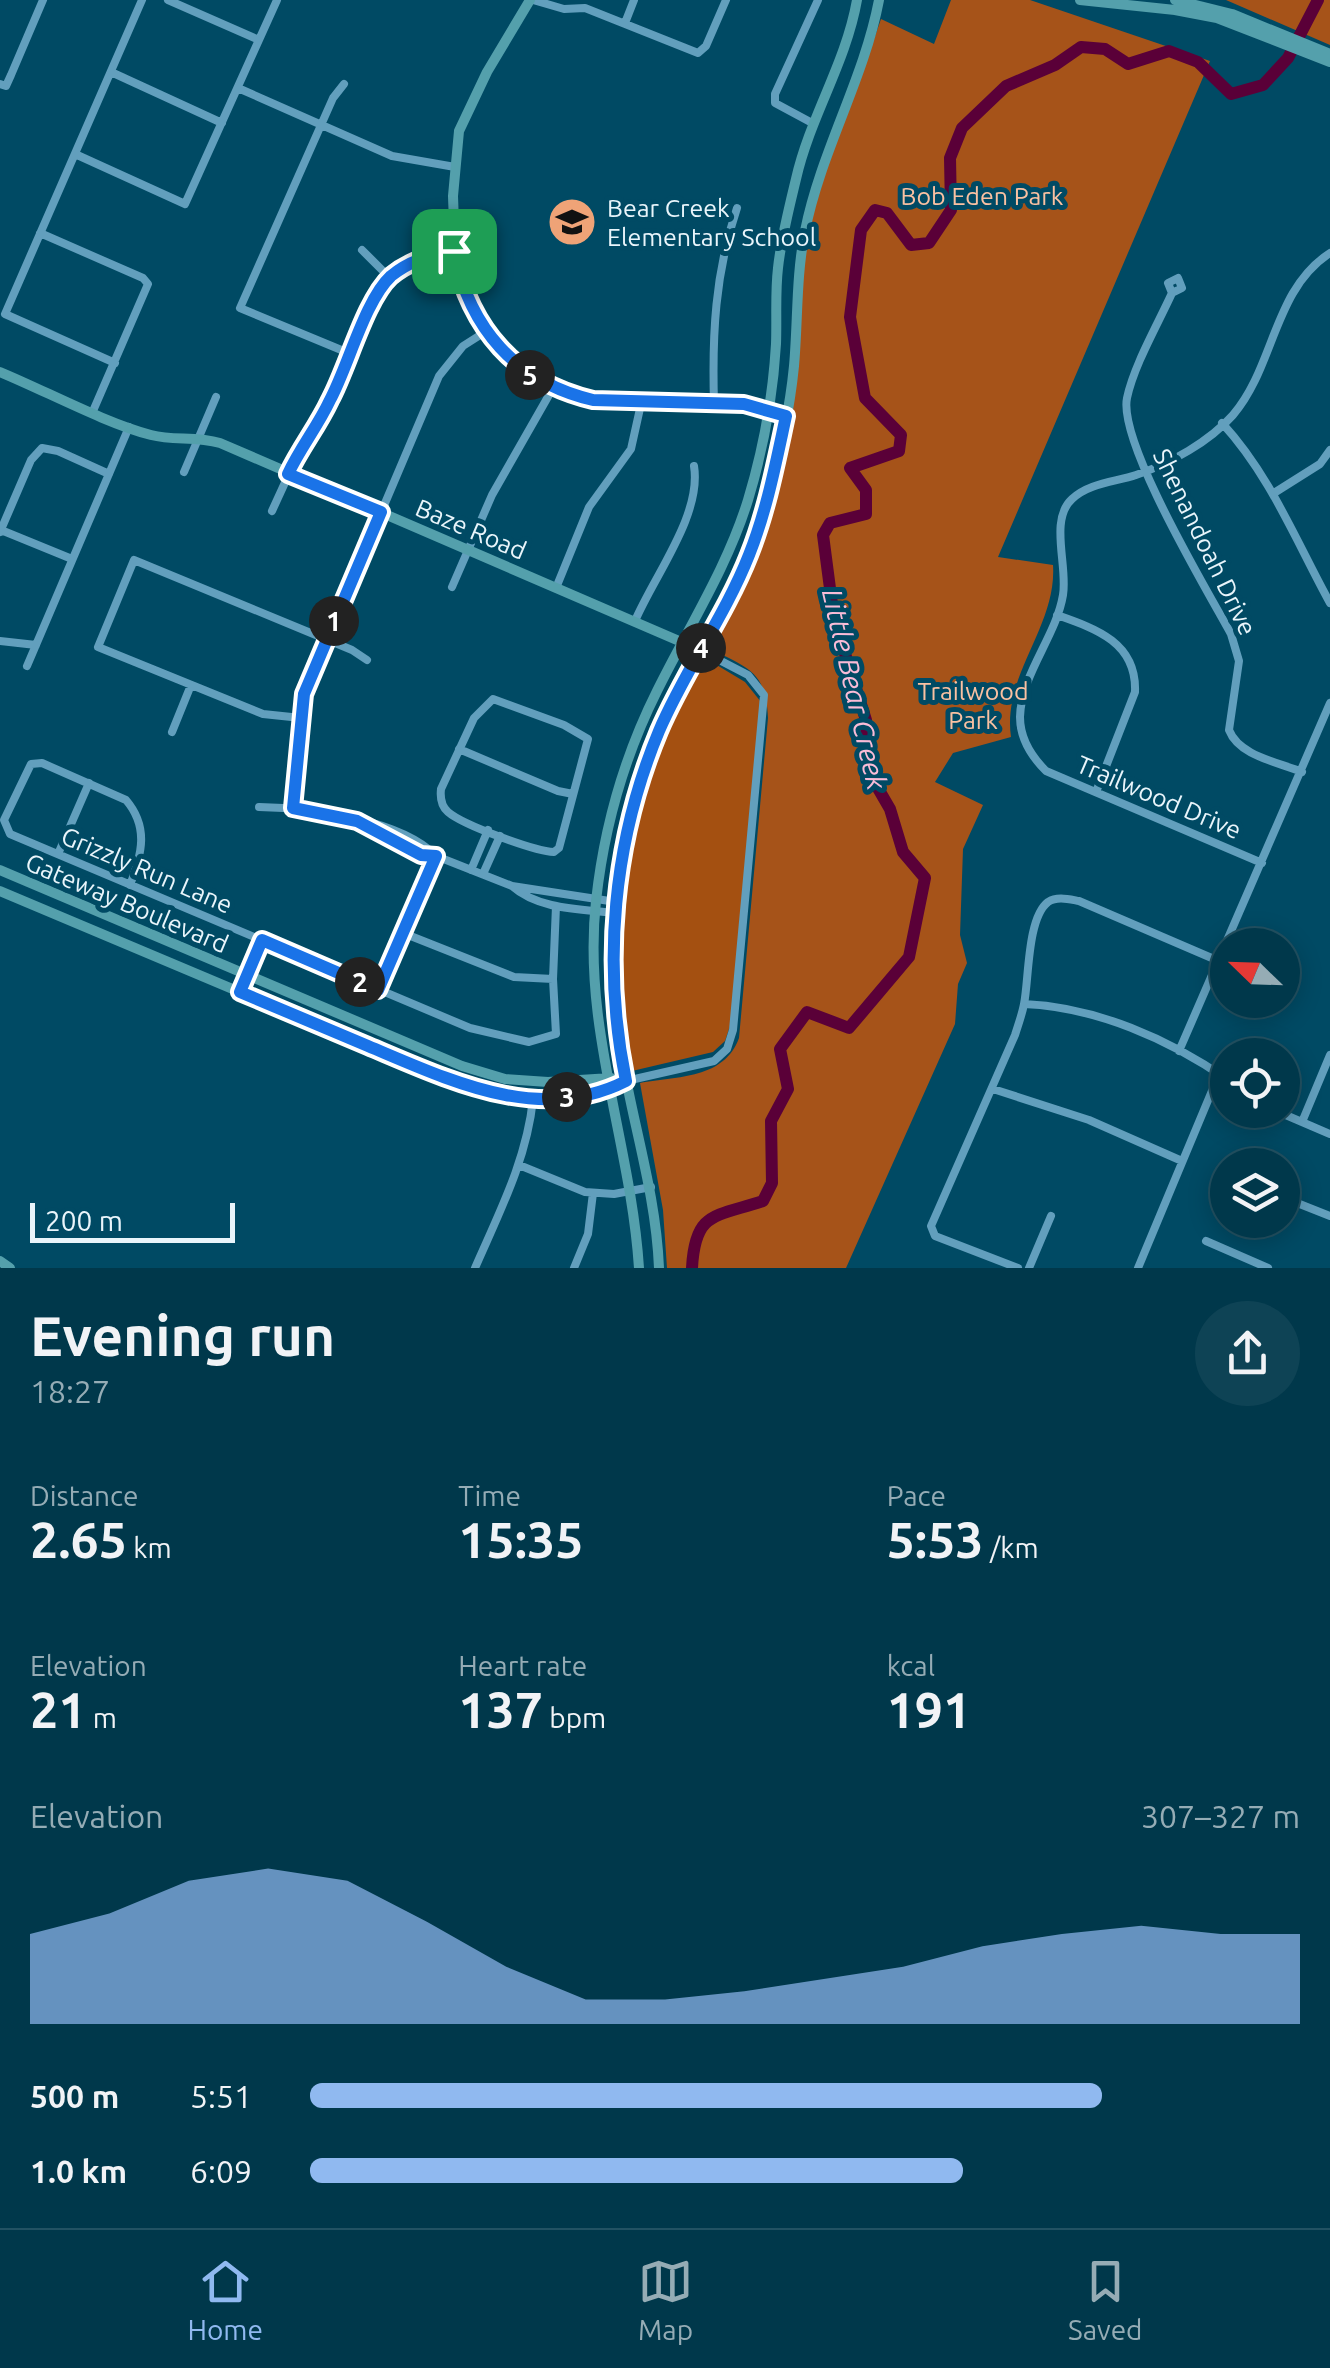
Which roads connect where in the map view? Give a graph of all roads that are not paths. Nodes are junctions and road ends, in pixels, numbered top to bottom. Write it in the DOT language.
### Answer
graph roads {
  1 [pos="43,0"];
  2 [pos="142,0"];
  3 [pos="168,0"];
  4 [pos="277,0"];
  5 [pos="532,0"];
  6 [pos="634,0"];
  7 [pos="726,0"];
  8 [pos="818,0"];
  9 [pos="856,0"];
  10 [pos="878,0"];
  11 [pos="1080,0"];
  12 [pos="1176,0"];
  13 [pos="1097,1"];
  14 [pos="625,23"];
  15 [pos="1263,30"];
  16 [pos="259,40"];
  17 [pos="1328,58"];
  18 [pos="111,72"];
  19 [pos="0,84"];
  20 [pos="344,84"];
  21 [pos="238,88"];
  22 [pos="222,122"];
  23 [pos="321,124"];
  24 [pos="814,124"];
  25 [pos="75,154"];
  26 [pos="456,168"];
  27 [pos="736,208"];
  28 [pos="40,233"];
  29 [pos="362,250"];
  30 [pos="454,251"];
  31 [pos="1330,252"];
  32 [pos="390,278"];
  33 [pos="1172,293"];
  34 [pos="485,332"];
  35 [pos="351,354"];
  36 [pos="115,363"];
  37 [pos="0,372"];
  38 [pos="553,388"];
  39 [pos="216,398"];
  40 [pos="714,403"];
  41 [pos="641,404"];
  42 [pos="768,411"];
  43 [pos="93,412"];
  44 [pos="786,416"];
  45 [pos="1222,423"];
  46 [pos="130,427"];
  47 [pos="198,437"];
  48 [pos="1330,450"];
  49 [pos="694,466"];
  50 [pos="1146,471"];
  51 [pos="184,472"];
  52 [pos="109,474"];
  53 [pos="288,474"];
  54 [pos="1274,493"];
  55 [pos="272,512"];
  56 [pos="381,512"];
  57 [pos="0,531"];
  58 [pos="469,548"];
  59 [pos="72,559"];
  60 [pos="452,586"];
  61 [pos="556,588"];
  62 [pos="1330,602"];
  63 [pos="1057,615"];
  64 [pos="635,620"];
  65 [pos="326,640"];
  66 [pos="0,641"];
  67 [pos="682,642"];
  68 [pos="36,644"];
  69 [pos="700,650"];
  70 [pos="368,660"];
  71 [pos="27,666"];
  72 [pos="191,686"];
  73 [pos="1330,703"];
  74 [pos="301,718"];
  75 [pos="172,732"];
  76 [pos="459,749"];
  77 [pos="1302,772"];
  78 [pos="89,783"];
  79 [pos="1096,792"];
  80 [pos="573,794"];
  81 [pos="259,807"];
  82 [pos="293,808"];
  83 [pos="488,830"];
  84 [pos="500,836"];
  85 [pos="58,854"];
  86 [pos="436,856"];
  87 [pos="1262,863"];
  88 [pos="0,870"];
  89 [pos="471,870"];
  90 [pos="483,874"];
  91 [pos="130,884"];
  92 [pos="512,886"];
  93 [pos="0,890"];
  94 [pos="596,905"];
  95 [pos="556,906"];
  96 [pos="616,908"];
  97 [pos="1237,928"];
  98 [pos="404,934"];
  99 [pos="262,940"];
  100 [pos="1210,957"];
  101 [pos="247,976"];
  102 [pos="553,979"];
  103 [pos="1210,989"];
  104 [pos="378,990"];
  105 [pos="240,992"];
  106 [pos="1024,1004"];
  107 [pos="1179,1052"];
  108 [pos="1330,1055"];
  109 [pos="1210,1069"];
  110 [pos="606,1077"];
  111 [pos="626,1081"];
  112 [pos="993,1089"];
  113 [pos="608,1090"];
  114 [pos="533,1098"];
  115 [pos="1210,1105"];
  116 [pos="1302,1122"];
  117 [pos="1330,1134"];
  118 [pos="1182,1161"];
  119 [pos="519,1165"];
  120 [pos="651,1187"];
  121 [pos="632,1190"];
  122 [pos="593,1193"];
  123 [pos="1300,1204"];
  124 [pos="1051,1216"];
  125 [pos="1330,1216"];
  126 [pos="1206,1241"];
  127 [pos="0,1261"];
  128 [pos="659,1265"];
  129 [pos="10,1268"];
  130 [pos="475,1268"];
  131 [pos="574,1268"];
  132 [pos="639,1268"];
  133 [pos="1018,1268"];
  134 [pos="1029,1268"];
  135 [pos="1138,1268"];
  136 [pos="1268,1268"];
  1 -- 19 [label="street"];
  2 -- 18 [label="street"];
  3 -- 16 [label="street"];
  4 -- 16 [label="street"];
  5 -- 14 [label="street"];
  5 -- 26 [label="main road"];
  6 -- 14 [label="street"];
  7 -- 14 [label="street"];
  8 -- 24 [label="street"];
  9 -- 24 [label="main road"];
  10 -- 44 [label="main road"];
  11 -- 13 [label="main road"];
  12 -- 15 [label="main road"];
  13 -- 15 [label="main road"];
  15 -- 17 [label="main road"];
  16 -- 21 [label="street"];
  18 -- 22 [label="street"];
  18 -- 25 [label="street"];
  20 -- 23 [label="street"];
  21 -- 22 [label="street"];
  21 -- 23 [label="street"];
  22 -- 25 [label="street"];
  23 -- 26 [label="street"];
  23 -- 35 [label="street"];
  24 -- 42 [label="main road"];
  25 -- 28 [label="street"];
  26 -- 30 [label="main road"];
  27 -- 40 [label="street"];
  28 -- 36 [label="street"];
  28 -- 36 [label="street"];
  29 -- 32 [label="street"];
  30 -- 32 [label="street"];
  30 -- 34 [label="main road"];
  31 -- 45 [label="street, Trailwood Drive"];
  32 -- 35 [label="street"];
  33 -- 50 [label="street, Shenandoah Drive"];
  34 -- 38 [label="main road"];
  34 -- 56 [label="street"];
  35 -- 53 [label="street"];
  36 -- 43 [label="street"];
  37 -- 43 [label="main road, Baze Road"];
  38 -- 41 [label="main road"];
  38 -- 58 [label="street"];
  39 -- 47 [label="street"];
  40 -- 41 [label="main road"];
  40 -- 42 [label="main road"];
  41 -- 61 [label="street"];
  42 -- 44 [label="main road"];
  42 -- 67 [label="main road"];
  43 -- 46 [label="main road, Baze Road"];
  44 -- 69 [label="main road"];
  45 -- 50 [label="street, Trailwood Drive"];
  45 -- 54 [label="street"];
  46 -- 47 [label="main road, Baze Road"];
  46 -- 52 [label="street"];
  47 -- 51 [label="street"];
  47 -- 53 [label="main road, Baze Road"];
  48 -- 54 [label="street"];
  49 -- 64 [label="street"];
  50 -- 63 [label="street, Trailwood Drive"];
  50 -- 77 [label="street, Shenandoah Drive"];
  52 -- 57 [label="street"];
  52 -- 59 [label="street"];
  53 -- 55 [label="street"];
  53 -- 56 [label="main road, Baze Road"];
  54 -- 62 [label="street"];
  56 -- 58 [label="main road, Baze Road"];
  56 -- 65 [label="street"];
  57 -- 59 [label="street"];
  58 -- 60 [label="street"];
  58 -- 61 [label="main road, Baze Road"];
  59 -- 68 [label="street"];
  61 -- 64 [label="main road, Baze Road"];
  63 -- 79 [label="street, Trailwood Drive"];
  63 -- 79 [label="street"];
  64 -- 67 [label="main road, Baze Road"];
  65 -- 70 [label="street"];
  65 -- 72 [label="street"];
  65 -- 74 [label="street"];
  66 -- 68 [label="street"];
  67 -- 69 [label="main road, Baze Road"];
  67 -- 94 [label="main road"];
  68 -- 71 [label="street"];
  69 -- 96 [label="main road"];
  69 -- 111 [label="street"];
  72 -- 74 [label="street"];
  72 -- 75 [label="street"];
  73 -- 77 [label="street"];
  74 -- 82 [label="street"];
  76 -- 80 [label="street"];
  76 -- 80 [label="street"];
  76 -- 83 [label="street"];
  77 -- 87 [label="street"];
  78 -- 85 [label="street"];
  78 -- 85 [label="street, Grizzly Run Lane"];
  78 -- 91 [label="street"];
  79 -- 87 [label="street, Trailwood Drive"];
  80 -- 84 [label="street"];
  81 -- 82 [label="street"];
  82 -- 86 [label="street"];
  83 -- 84 [label="street"];
  83 -- 89 [label="street"];
  84 -- 90 [label="street"];
  85 -- 91 [label="street, Grizzly Run Lane"];
  86 -- 89 [label="street"];
  86 -- 98 [label="street"];
  87 -- 97 [label="street"];
  88 -- 101 [label="main road, Gateway Boulevard"];
  89 -- 90 [label="street"];
  90 -- 92 [label="street"];
  91 -- 99 [label="street, Grizzly Run Lane"];
  92 -- 94 [label="street"];
  92 -- 95 [label="street"];
  93 -- 105 [label="main road, Gateway Boulevard"];
  94 -- 95 [label="street"];
  94 -- 96 [label="street"];
  94 -- 110 [label="main road"];
  95 -- 102 [label="street"];
  96 -- 111 [label="main road"];
  98 -- 102 [label="street"];
  98 -- 104 [label="street"];
  99 -- 101 [label="street"];
  99 -- 104 [label="street, Grizzly Run Lane"];
  100 -- 106 [label="street"];
  101 -- 105 [label="main road"];
  101 -- 110 [label="main road, Gateway Boulevard"];
  102 -- 104 [label="street, Grizzly Run Lane"];
  103 -- 107 [label="street"];
  105 -- 114 [label="main road, Gateway Boulevard"];
  106 -- 107 [label="street"];
  106 -- 112 [label="street"];
  107 -- 109 [label="street"];
  108 -- 116 [label="street"];
  110 -- 111 [label="main road, Gateway Boulevard"];
  110 -- 113 [label="main road"];
  111 -- 113 [label="main road, Gateway Boulevard"];
  111 -- 120 [label="main road"];
  112 -- 118 [label="street"];
  112 -- 133 [label="street"];
  113 -- 114 [label="main road, Gateway Boulevard"];
  113 -- 121 [label="main road"];
  114 -- 119 [label="street"];
  115 -- 118 [label="street"];
  116 -- 117 [label="street"];
  118 -- 135 [label="street"];
  119 -- 122 [label="street"];
  119 -- 130 [label="street"];
  120 -- 121 [label="street"];
  120 -- 128 [label="main road"];
  121 -- 122 [label="street"];
  121 -- 132 [label="main road"];
  122 -- 131 [label="street"];
  123 -- 125 [label="street"];
  124 -- 134 [label="street"];
  126 -- 136 [label="street"];
  127 -- 129 [label="main road"];
}
